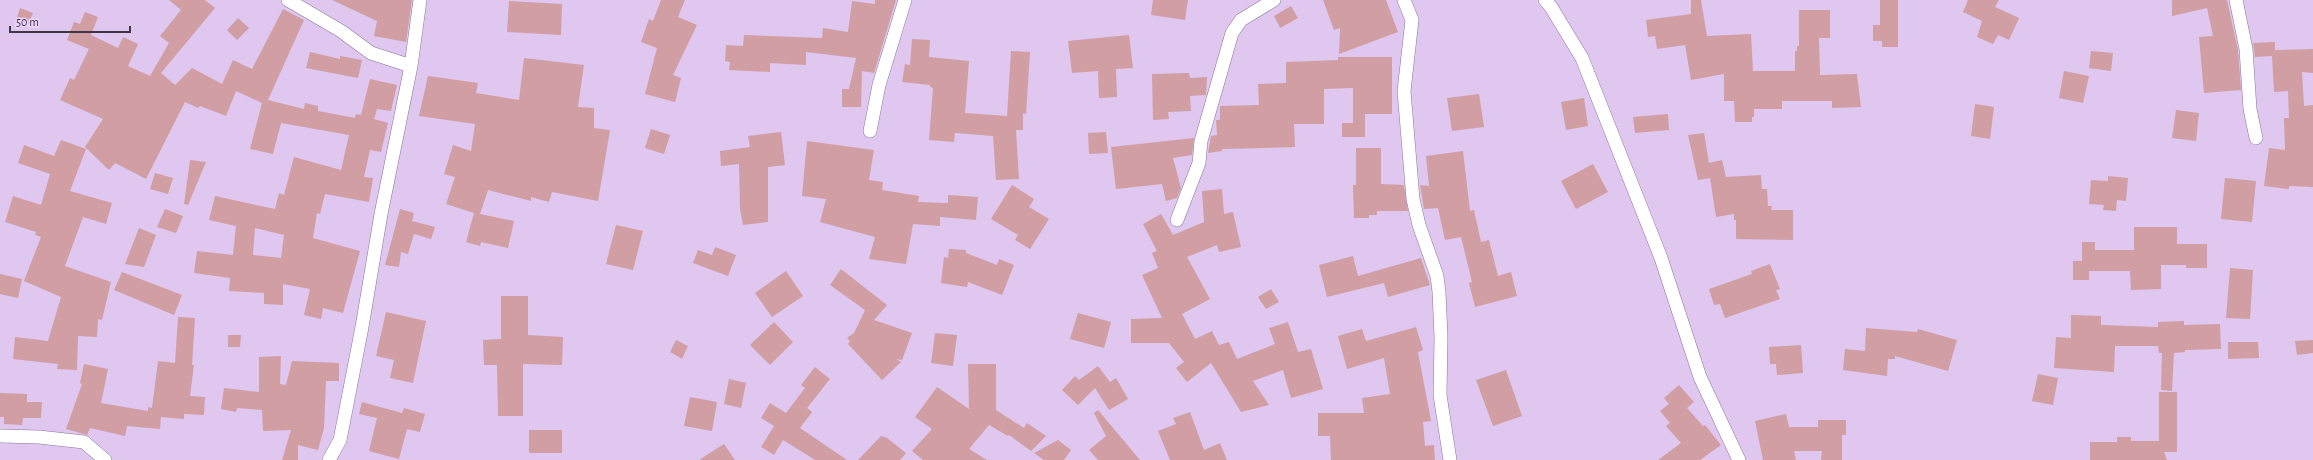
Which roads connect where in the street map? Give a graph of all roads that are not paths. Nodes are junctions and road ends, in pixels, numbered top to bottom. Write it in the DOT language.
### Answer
graph roads {
  1 [pos="288,0"];
  2 [pos="420,0"];
  3 [pos="905,0"];
  4 [pos="1274,0"];
  5 [pos="1404,0"];
  6 [pos="1545,0"];
  7 [pos="2236,0"];
  8 [pos="411,66"];
  9 [pos="870,131"];
  10 [pos="2256,138"];
  11 [pos="1177,220"];
  12 [pos="0,436"];
  13 [pos="106,460"];
  14 [pos="329,460"];
  15 [pos="1450,460"];
  16 [pos="1739,460"];
  1 -- 8 [label="street"];
  2 -- 8 [label="street"];
  3 -- 9 [label="street"];
  4 -- 11 [label="street"];
  5 -- 15 [label="street"];
  6 -- 16 [label="street"];
  7 -- 10 [label="street"];
  8 -- 14 [label="street"];
  12 -- 13 [label="street"];
}
